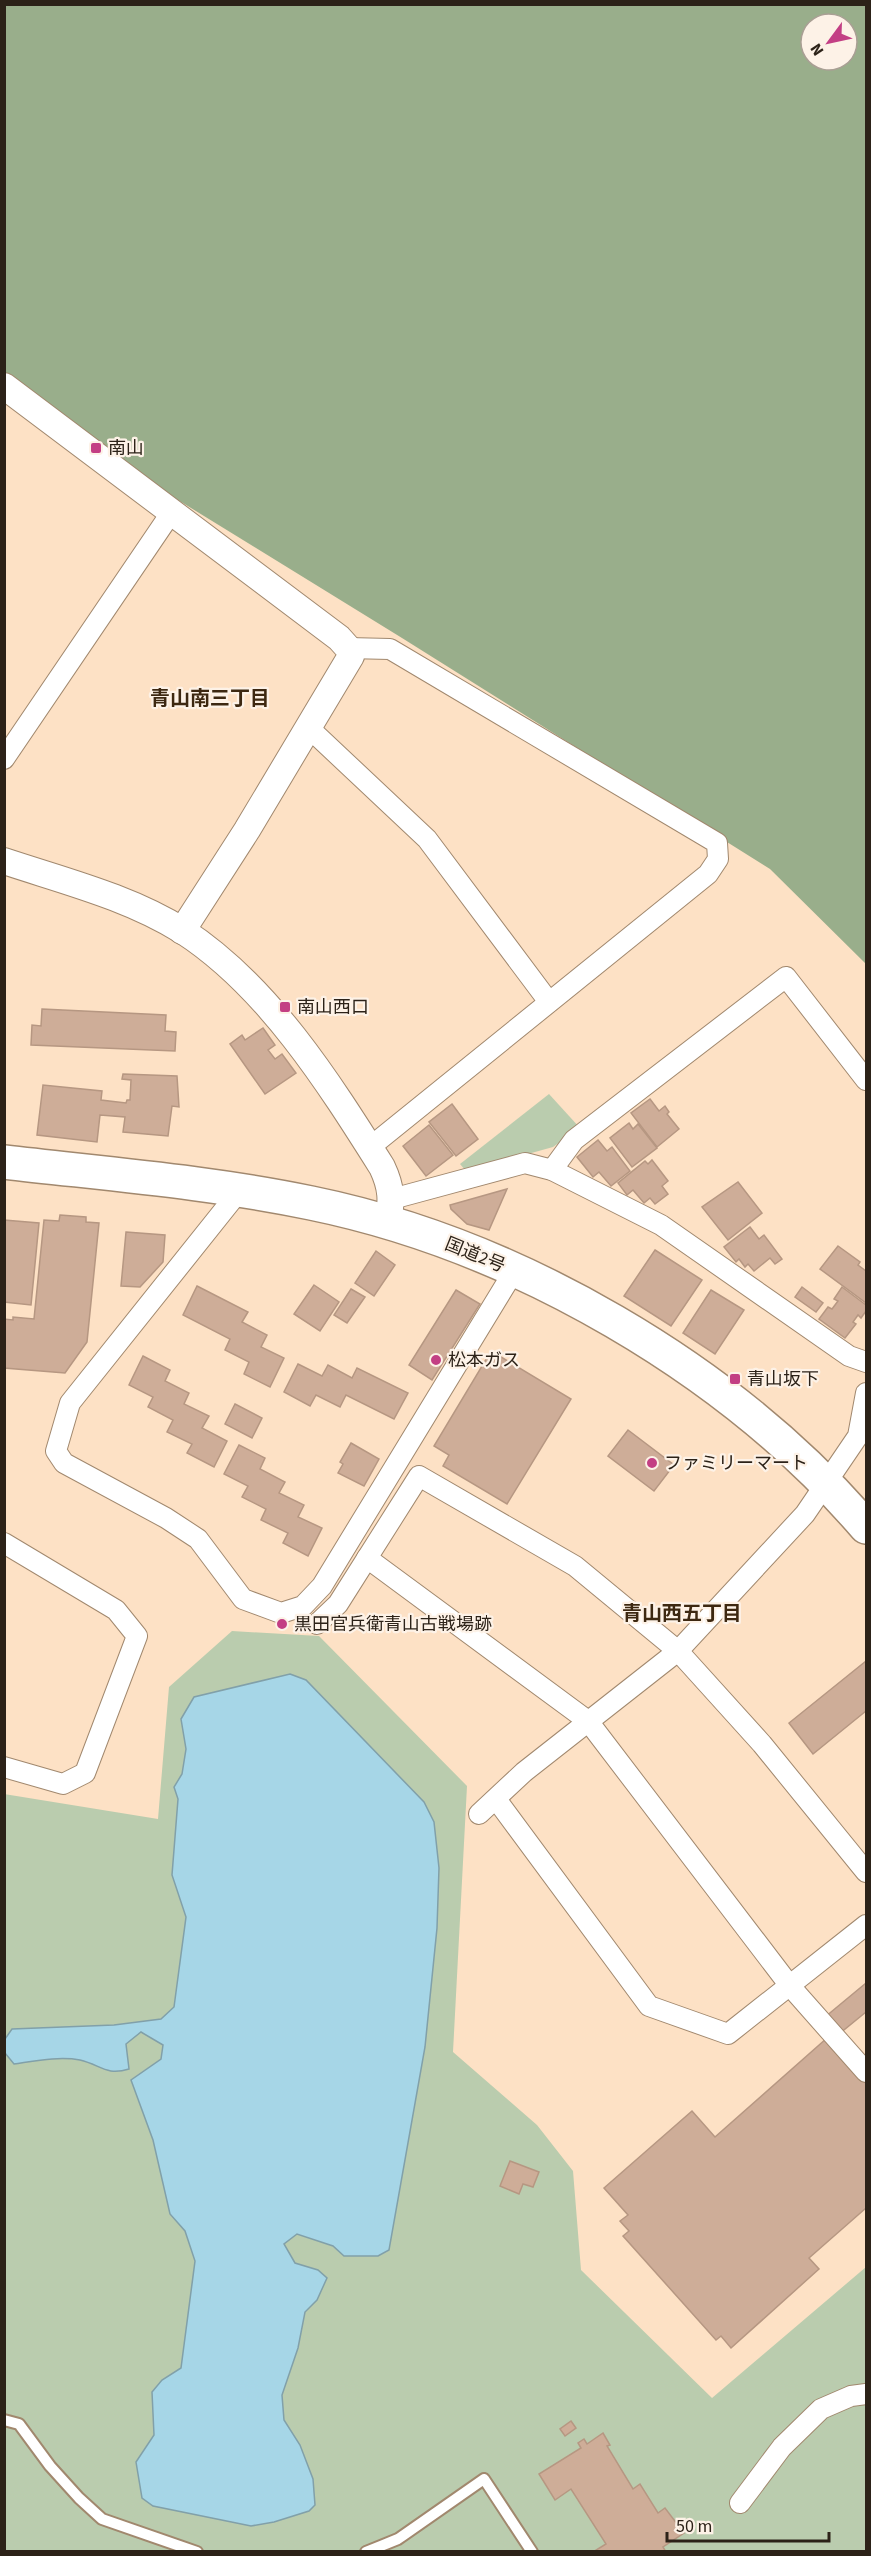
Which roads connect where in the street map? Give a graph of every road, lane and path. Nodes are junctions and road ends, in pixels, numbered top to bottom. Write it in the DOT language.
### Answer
graph roads {
  1 [pos="4,386"];
  2 [pos="171,513"];
  3 [pos="348,648"];
  4 [pos="309,729"];
  5 [pos="4,759"];
  6 [pos="4,861"];
  7 [pos="182,931"];
  8 [pos="549,1002"];
  9 [pos="867,1080"];
  10 [pos="369,1148"];
  11 [pos="4,1162"];
  12 [pos="552,1170"];
  13 [pos="240,1190"];
  14 [pos="390,1211"];
  15 [pos="514,1271"];
  16 [pos="867,1362"];
  17 [pos="867,1393"];
  18 [pos="862,1441"];
  19 [pos="827,1483"];
  20 [pos="867,1527"];
  21 [pos="4,1543"];
  22 [pos="367,1558"];
  23 [pos="317,1624"];
  24 [pos="678,1651"];
  25 [pos="588,1721"];
  26 [pos="4,1767"];
  27 [pos="496,1798"];
  28 [pos="479,1814"];
  29 [pos="867,1872"];
  30 [pos="867,1925"];
  31 [pos="790,1986"];
  32 [pos="867,2072"];
  33 [pos="867,2394"];
  34 [pos="4,2420"];
  35 [pos="740,2503"];
  36 [pos="196,2552"];
  37 [pos="366,2552"];
  38 [pos="532,2552"];
  1 -- 2 [label="street"];
  2 -- 3 [label="street"];
  2 -- 5 [label="street"];
  3 -- 4 [label="street"];
  3 -- 8 [label="street"];
  4 -- 7 [label="street"];
  4 -- 8 [label="street"];
  6 -- 7 [label="street"];
  7 -- 10 [label="street"];
  8 -- 10 [label="street"];
  9 -- 12 [label="street"];
  10 -- 14 [label="street"];
  11 -- 13 [label="highway, 国道2号"];
  12 -- 14 [label="street"];
  12 -- 16 [label="street"];
  13 -- 14 [label="highway, 国道2号"];
  13 -- 15 [label="street"];
  14 -- 15 [label="highway, 国道2号"];
  15 -- 19 [label="highway, 国道2号"];
  17 -- 18 [label="street"];
  18 -- 19 [label="street"];
  19 -- 20 [label="highway, 国道2号"];
  19 -- 24 [label="street"];
  21 -- 26 [label="street"];
  22 -- 23 [label="street"];
  22 -- 24 [label="street"];
  22 -- 25 [label="street"];
  24 -- 25 [label="street"];
  24 -- 29 [label="street"];
  25 -- 27 [label="street"];
  25 -- 31 [label="street"];
  27 -- 28 [label="street"];
  27 -- 31 [label="street"];
  30 -- 31 [label="street"];
  31 -- 32 [label="street"];
  33 -- 35 [label="street"];
  34 -- 36 [label="lane"];
  37 -- 38 [label="lane"];
}
